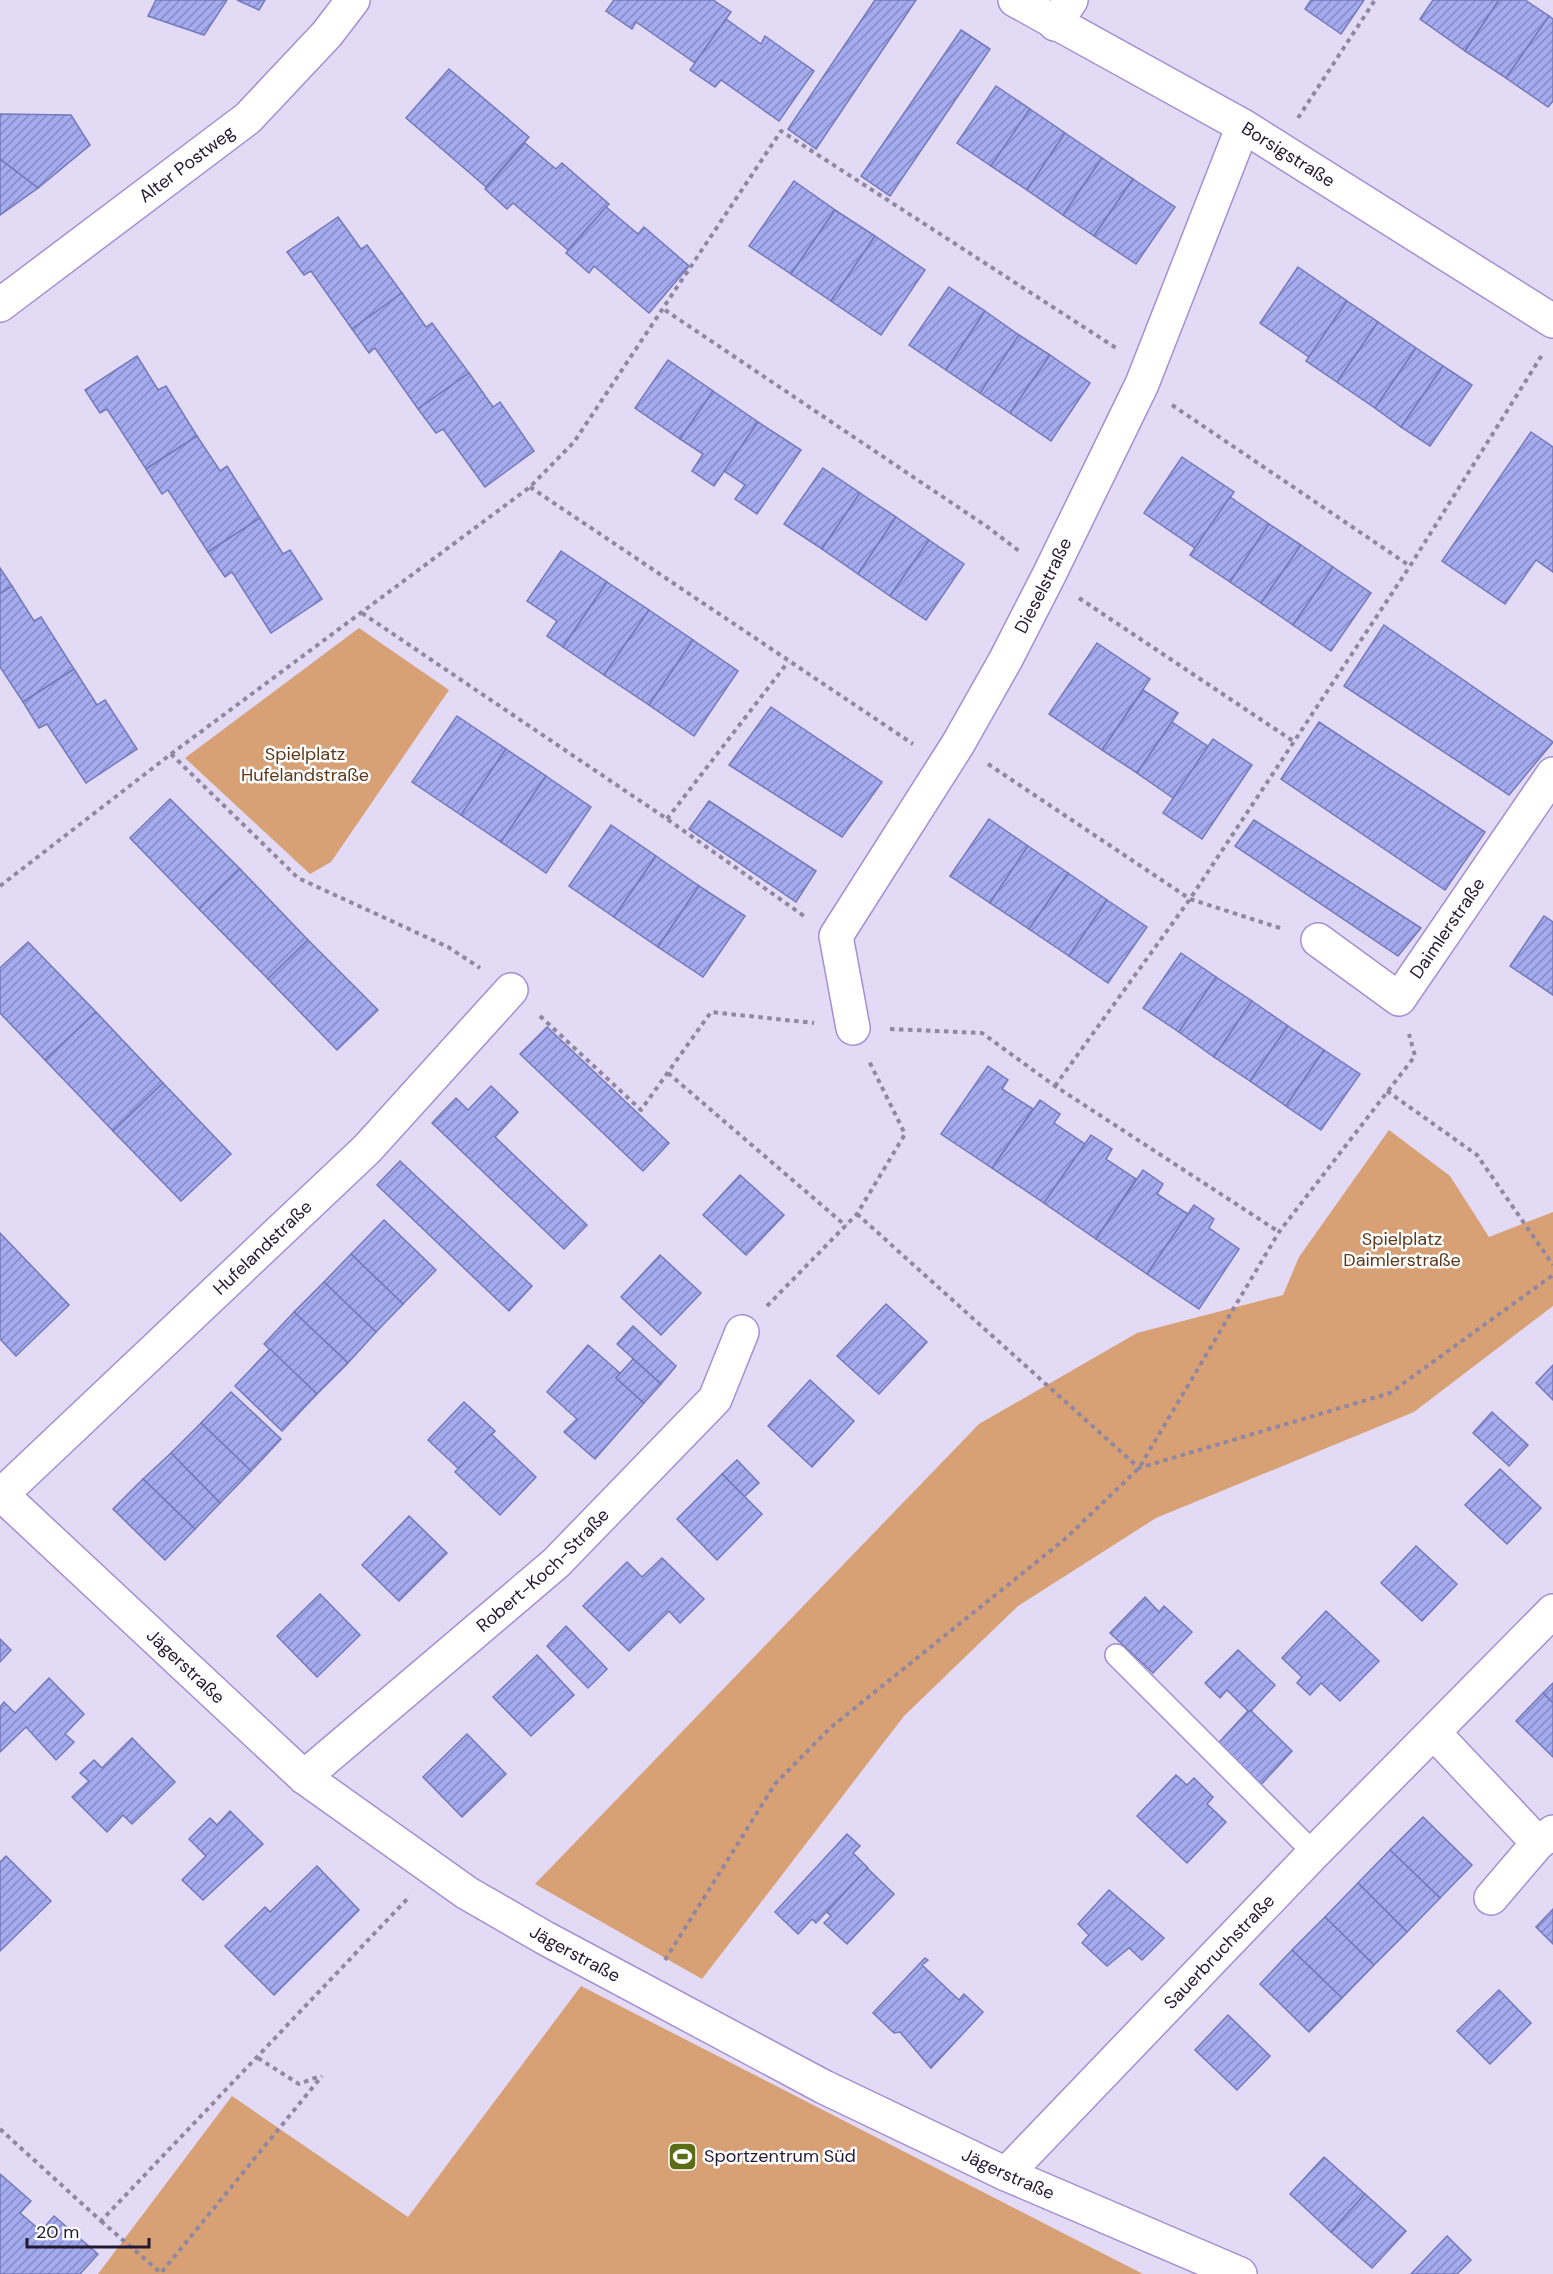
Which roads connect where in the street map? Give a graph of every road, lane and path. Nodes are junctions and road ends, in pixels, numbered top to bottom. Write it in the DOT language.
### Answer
graph roads {
  1 [pos="353,0"];
  2 [pos="1015,0"];
  3 [pos="1375,0"];
  4 [pos="1063,12"];
  5 [pos="1243,126"];
  6 [pos="1278,148"];
  7 [pos="0,305"];
  8 [pos="665,310"];
  9 [pos="1550,334"];
  10 [pos="1144,376"];
  11 [pos="530,487"];
  12 [pos="1410,566"];
  13 [pos="1049,575"];
  14 [pos="362,613"];
  15 [pos="788,662"];
  16 [pos="1293,741"];
  17 [pos="951,755"];
  18 [pos="1553,774"];
  19 [pos="667,819"];
  20 [pos="0,886"];
  21 [pos="1190,899"];
  22 [pos="836,936"];
  23 [pos="1318,940"];
  24 [pos="512,990"];
  25 [pos="1399,999"];
  26 [pos="853,1028"];
  27 [pos="668,1073"];
  28 [pos="1056,1086"];
  29 [pos="1387,1091"];
  30 [pos="857,1214"];
  31 [pos="846,1226"];
  32 [pos="1279,1232"];
  33 [pos="1553,1265"];
  34 [pos="1553,1275"];
  35 [pos="742,1332"];
  36 [pos="1139,1468"];
  37 [pos="1,1494"];
  38 [pos="1553,1611"];
  39 [pos="1116,1655"];
  40 [pos="1435,1734"];
  41 [pos="304,1777"];
  42 [pos="1545,1838"];
  43 [pos="1314,1853"];
  44 [pos="435,1870"];
  45 [pos="1491,1898"];
  46 [pos="645,1992"];
  47 [pos="258,2058"];
  48 [pos="0,2129"];
  49 [pos="1006,2174"];
  50 [pos="101,2221"];
  51 [pos="1240,2274"];
  1 -- 7 [label="street, Alter Postweg"];
  2 -- 4 [label="street, Borsigstraße"];
  3 -- 6 [label="path"];
  4 -- 5 [label="street, Borsigstraße"];
  5 -- 6 [label="street, Borsigstraße"];
  5 -- 10 [label="street, Dieselstraße"];
  6 -- 9 [label="street, Borsigstraße"];
  8 -- 10 [label="path"];
  8 -- 11 [label="path"];
  8 -- 13 [label="path"];
  9 -- 12 [label="path"];
  10 -- 12 [label="path"];
  10 -- 13 [label="street, Dieselstraße"];
  11 -- 14 [label="path"];
  11 -- 15 [label="path"];
  12 -- 16 [label="path"];
  13 -- 16 [label="path"];
  13 -- 17 [label="street, Dieselstraße"];
  14 -- 19 [label="path"];
  14 -- 20 [label="path"];
  15 -- 17 [label="path"];
  15 -- 19 [label="path"];
  16 -- 21 [label="path"];
  17 -- 21 [label="path"];
  17 -- 22 [label="street, Dieselstraße"];
  18 -- 25 [label="street, Daimlerstraße"];
  19 -- 22 [label="path"];
  21 -- 23 [label="path"];
  21 -- 28 [label="path"];
  22 -- 26 [label="street"];
  23 -- 25 [label="street, Daimlerstraße"];
  24 -- 37 [label="street, Hufelandstraße"];
  25 -- 29 [label="path"];
  26 -- 28 [label="path"];
  26 -- 30 [label="path"];
  27 -- 31 [label="path"];
  28 -- 32 [label="path"];
  29 -- 32 [label="path"];
  29 -- 33 [label="path"];
  30 -- 31 [label="path"];
  30 -- 36 [label="path"];
  31 -- 35 [label="path"];
  32 -- 36 [label="path"];
  34 -- 36 [label="path"];
  35 -- 41 [label="street, Robert-Koch-Straße"];
  36 -- 46 [label="path"];
  37 -- 41 [label="street, Jägerstraße"];
  38 -- 40 [label="street, Sauerbruchstraße"];
  39 -- 43 [label="lane"];
  40 -- 42 [label="street"];
  40 -- 43 [label="street, Sauerbruchstraße"];
  41 -- 44 [label="street, Jägerstraße"];
  42 -- 45 [label="street"];
  43 -- 49 [label="street, Sauerbruchstraße"];
  44 -- 46 [label="street, Jägerstraße"];
  44 -- 47 [label="path"];
  46 -- 49 [label="street, Jägerstraße"];
  47 -- 50 [label="path"];
  47 -- 50 [label="path"];
  48 -- 50 [label="path"];
  49 -- 51 [label="street, Jägerstraße"];
}
